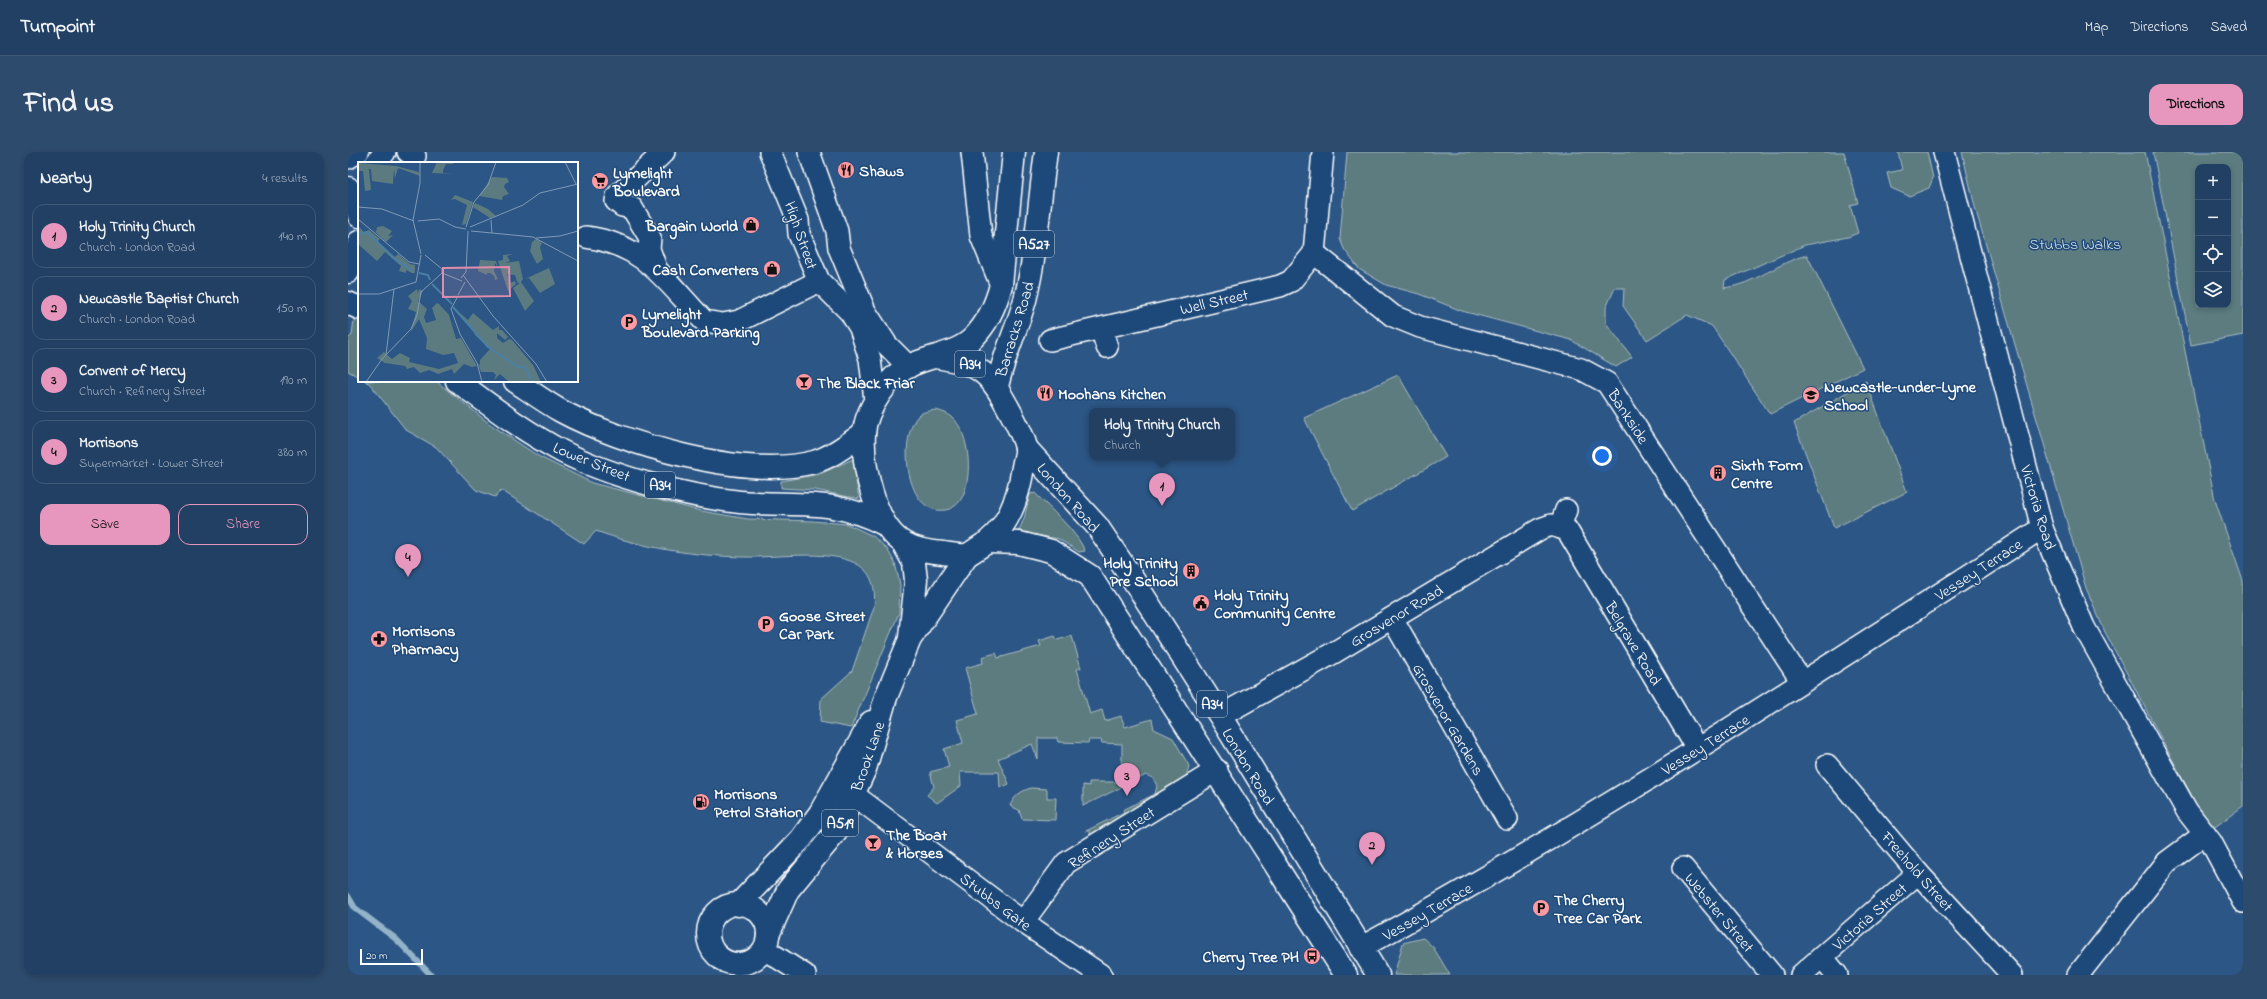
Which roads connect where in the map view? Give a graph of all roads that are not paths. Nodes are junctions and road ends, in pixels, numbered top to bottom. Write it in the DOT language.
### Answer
graph roads {
  1 [pos="358,152"];
  2 [pos="385,152"];
  3 [pos="664,152"];
  4 [pos="770,152"];
  5 [pos="809,152"];
  6 [pos="972,152"];
  7 [pos="1014,152"];
  8 [pos="1046,152"];
  9 [pos="1323,152"];
  10 [pos="1944,152"];
  11 [pos="348,158"];
  12 [pos="377,162"];
  13 [pos="586,237"];
  14 [pos="358,246"];
  15 [pos="1314,253"];
  16 [pos="656,268"];
  17 [pos="348,272"];
  18 [pos="819,281"];
  19 [pos="1001,284"];
  20 [pos="348,303"];
  21 [pos="358,308"];
  22 [pos="1050,340"];
  23 [pos="935,357"];
  24 [pos="909,366"];
  25 [pos="458,382"];
  26 [pos="517,382"];
  27 [pos="996,386"];
  28 [pos="875,400"];
  29 [pos="864,433"];
  30 [pos="1026,448"];
  31 [pos="884,524"];
  32 [pos="1566,525"];
  33 [pos="2042,528"];
  34 [pos="989,542"];
  35 [pos="903,543"];
  36 [pos="967,555"];
  37 [pos="1392,618"];
  38 [pos="910,639"];
  39 [pos="1796,686"];
  40 [pos="886,697"];
  41 [pos="1220,716"];
  42 [pos="1698,750"];
  43 [pos="1827,765"];
  44 [pos="1216,770"];
  45 [pos="854,795"];
  46 [pos="1507,819"];
  47 [pos="2204,834"];
  48 [pos="1683,868"];
  49 [pos="1918,873"];
  50 [pos="2243,902"];
  51 [pos="738,904"];
  52 [pos="1024,922"];
  53 [pos="1360,948"];
  54 [pos="762,953"];
  55 [pos="1822,956"];
  56 [pos="723,967"];
  57 [pos="805,975"];
  58 [pos="1101,975"];
  59 [pos="1346,975"];
  60 [pos="1378,975"];
  61 [pos="1772,975"];
  62 [pos="1801,975"];
  63 [pos="1837,975"];
  64 [pos="2012,975"];
  65 [pos="2078,975"];
  1 -- 11 [label="street"];
  2 -- 12 [label="street"];
  3 -- 16 [label="street"];
  4 -- 18 [label="street, High Street"];
  5 -- 24 [label="street, High Street"];
  6 -- 19 [label="street"];
  7 -- 19 [label="main road, Barracks Road / A527"];
  8 -- 27 [label="main road, Barracks Road / A527"];
  9 -- 15 [label="street"];
  10 -- 33 [label="street, Victoria Road"];
  13 -- 16 [label="street"];
  14 -- 17 [label="main road"];
  15 -- 22 [label="street, Well Street"];
  15 -- 39 [label="street, Bankside"];
  16 -- 18 [label="street"];
  18 -- 28 [label="street, High Street"];
  19 -- 23 [label="main road, Barracks Road / A527"];
  20 -- 21 [label="main road"];
  23 -- 24 [label="main road, A34"];
  23 -- 27 [label="main road, A34"];
  24 -- 28 [label="main road, A34"];
  25 -- 31 [label="main road, Lower Street / A34"];
  26 -- 29 [label="main road, Lower Street / A34"];
  27 -- 30 [label="main road, A34"];
  28 -- 29 [label="main road, A34"];
  29 -- 31 [label="main road, A34"];
  30 -- 34 [label="main road, A34"];
  30 -- 41 [label="main road, London Road / A34"];
  31 -- 35 [label="main road, A34"];
  32 -- 37 [label="street, Grosvenor Road"];
  32 -- 42 [label="street, Belgrave Road"];
  33 -- 39 [label="street, Vessey Terrace"];
  33 -- 47 [label="street, Victoria Road"];
  34 -- 36 [label="main road, A34"];
  34 -- 44 [label="main road, London Road / A34"];
  35 -- 36 [label="main road, A34"];
  35 -- 38 [label="main road, Brook Lane / A519"];
  36 -- 38 [label="main road, Brook Lane / A519"];
  37 -- 41 [label="street, Grosvenor Road"];
  37 -- 46 [label="street, Grosvenor Gardens"];
  38 -- 40 [label="main road, Brook Lane / A519"];
  39 -- 42 [label="street, Vessey Terrace"];
  40 -- 45 [label="main road, Brook Lane / A519"];
  40 -- 51 [label="main road, Brook Lane / A519"];
  41 -- 53 [label="main road, London Road / A34"];
  42 -- 53 [label="street, Vessey Terrace"];
  43 -- 49 [label="street, Freehold Street"];
  44 -- 52 [label="street, Refinery Street"];
  44 -- 59 [label="main road, London Road / A34"];
  45 -- 52 [label="street, Stubbs Gate"];
  45 -- 54 [label="main road, Brook Lane / A519"];
  47 -- 50 [label="street, Victoria Road"];
  47 -- 65 [label="street"];
  48 -- 61 [label="street, Webster Street"];
  49 -- 55 [label="street, Victoria Street"];
  49 -- 64 [label="street, Freehold Street"];
  51 -- 54 [label="main road"];
  51 -- 56 [label="main road, Brook Lane / A519"];
  52 -- 58 [label="street, Stubbs Gate"];
  53 -- 60 [label="main road, London Road / A34"];
  54 -- 56 [label="main road, Brook Lane / A519"];
  54 -- 57 [label="street"];
  55 -- 62 [label="street, Victoria Street"];
  55 -- 63 [label="street"];
}
